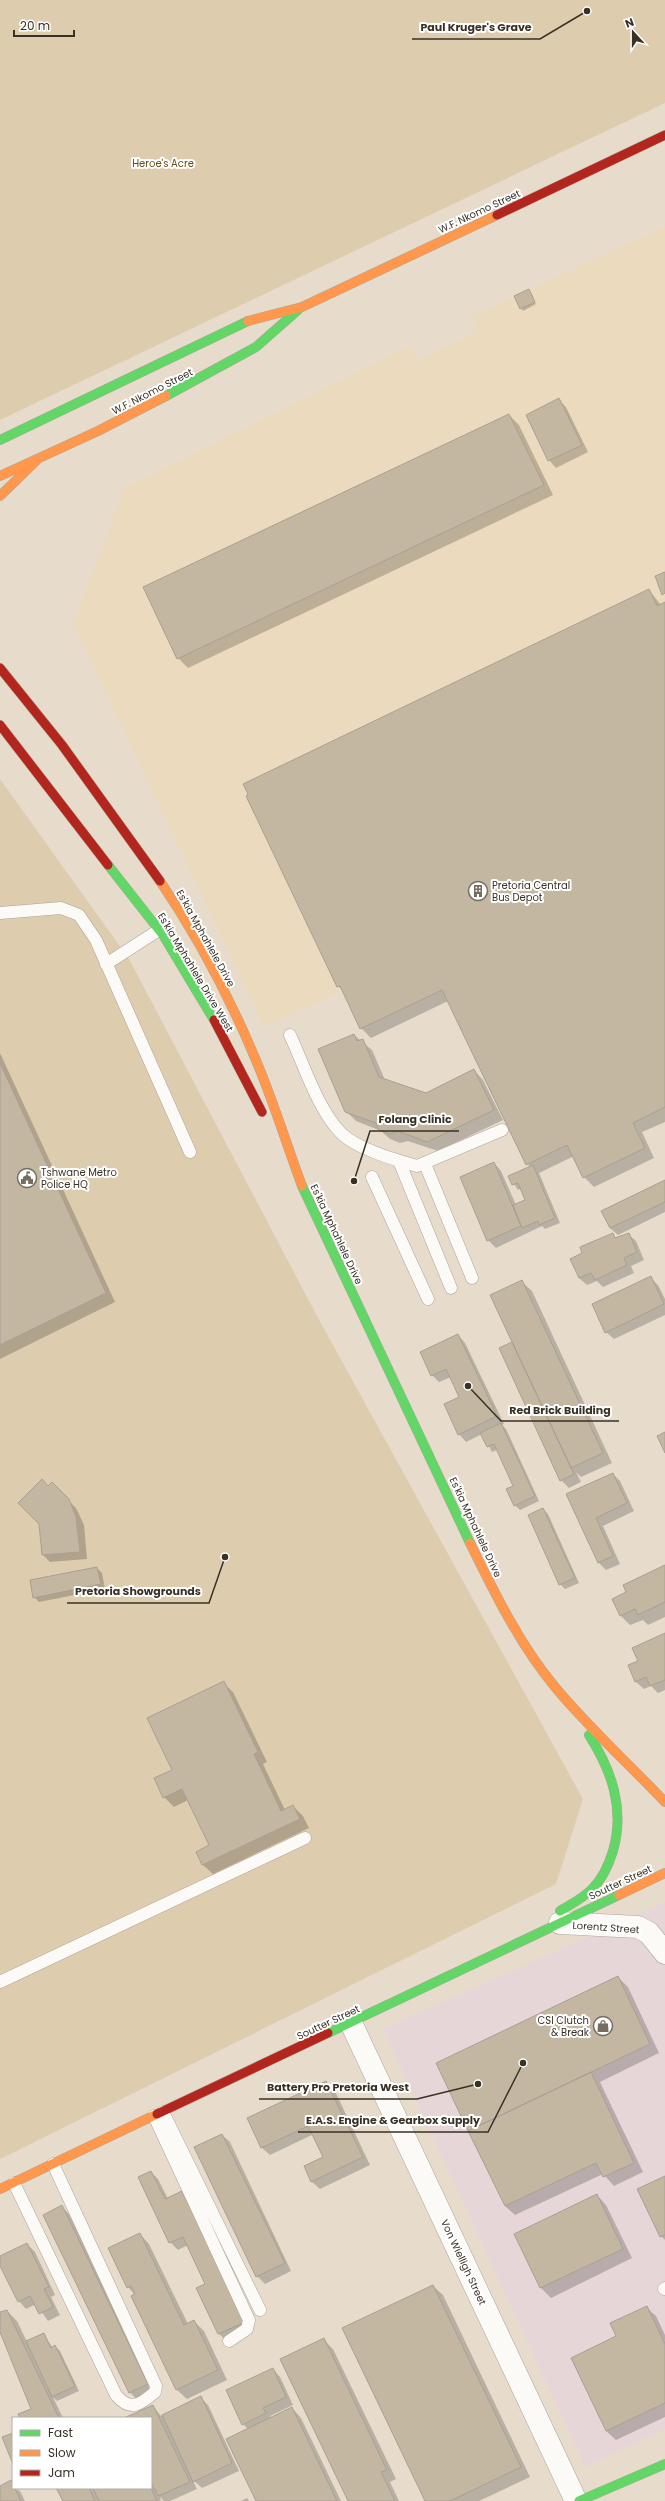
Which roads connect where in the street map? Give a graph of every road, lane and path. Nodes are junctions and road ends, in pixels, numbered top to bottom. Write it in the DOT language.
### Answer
graph roads {
  1 [pos="665,134"];
  2 [pos="302,307"];
  3 [pos="0,440"];
  4 [pos="39,458"];
  5 [pos="0,476"];
  6 [pos="0,496"];
  7 [pos="0,668"];
  8 [pos="0,725"];
  9 [pos="0,914"];
  10 [pos="159,930"];
  11 [pos="106,964"];
  12 [pos="290,1035"];
  13 [pos="502,1130"];
  14 [pos="190,1152"];
  15 [pos="399,1161"];
  16 [pos="425,1164"];
  17 [pos="372,1177"];
  18 [pos="304,1191"];
  19 [pos="472,1278"];
  20 [pos="451,1288"];
  21 [pos="428,1299"];
  22 [pos="555,1687"];
  23 [pos="665,1802"];
  24 [pos="305,1838"];
  25 [pos="665,1873"];
  26 [pos="560,1924"];
  27 [pos="665,1953"];
  28 [pos="491,1956"];
  29 [pos="0,1982"];
  30 [pos="351,2023"];
  31 [pos="158,2114"];
  32 [pos="53,2164"];
  33 [pos="14,2182"];
  34 [pos="0,2189"];
  35 [pos="260,2310"];
  36 [pos="229,2341"];
  37 [pos="665,2464"];
  38 [pos="578,2501"];
  1 -- 2 [label="main road, W.F. Nkomo Street"];
  2 -- 3 [label="main road, W.F. Nkomo Street"];
  2 -- 4 [label="main road, W.F. Nkomo Street"];
  4 -- 5 [label="main road, W.F. Nkomo Street"];
  4 -- 6 [label="main road"];
  7 -- 18 [label="main road, Es'kia Mphahlele Drive"];
  8 -- 10 [label="main road, Es'kia Mphahlele Drive West"];
  9 -- 11 [label="lane"];
  10 -- 11 [label="lane"];
  10 -- 18 [label="main road, Es'kia Mphahlele Drive West"];
  11 -- 14 [label="lane"];
  12 -- 15 [label="lane"];
  13 -- 16 [label="lane"];
  15 -- 16 [label="lane"];
  15 -- 20 [label="lane"];
  16 -- 19 [label="lane"];
  17 -- 21 [label="lane"];
  18 -- 22 [label="main road, Es'kia Mphahlele Drive"];
  22 -- 23 [label="main road, Es'kia Mphahlele Drive"];
  22 -- 28 [label="main road"];
  24 -- 29 [label="lane"];
  25 -- 26 [label="main road, Soutter Street"];
  26 -- 27 [label="street, Lorentz Street"];
  26 -- 28 [label="main road, Soutter Street"];
  28 -- 30 [label="main road, Soutter Street"];
  30 -- 31 [label="main road, Soutter Street"];
  30 -- 38 [label="street, Von Wielligh Street"];
  31 -- 32 [label="main road, Soutter Street"];
  31 -- 35 [label="lane"];
  31 -- 36 [label="lane"];
  32 -- 33 [label="main road, Soutter Street"];
  32 -- 33 [label="lane"];
  33 -- 34 [label="main road, Soutter Street"];
  37 -- 38 [label="main road"];
}
